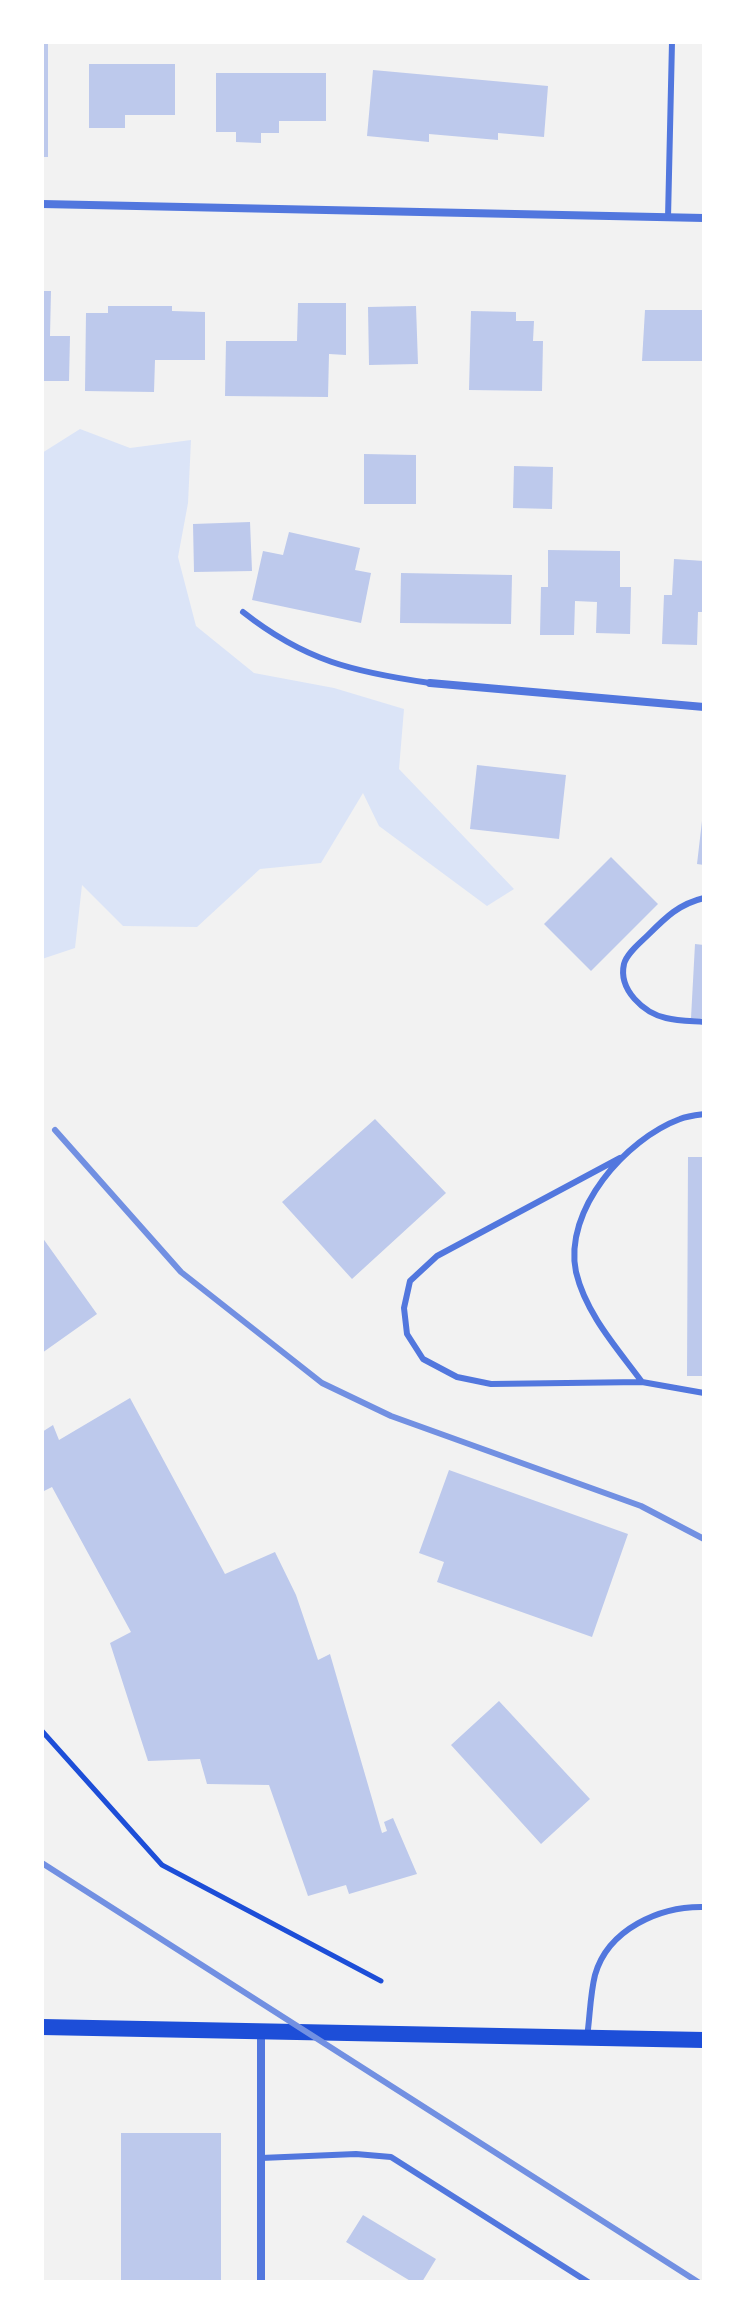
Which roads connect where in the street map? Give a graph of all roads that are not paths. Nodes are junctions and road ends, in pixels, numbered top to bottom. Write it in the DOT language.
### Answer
graph roads {
  1 [pos="672,42"];
  2 [pos="42,204"];
  3 [pos="668,218"];
  4 [pos="704,218"];
  5 [pos="243,612"];
  6 [pos="430,683"];
  7 [pos="704,707"];
  8 [pos="704,898"];
  9 [pos="704,1022"];
  10 [pos="704,1114"];
  11 [pos="620,1158"];
  12 [pos="642,1382"];
  13 [pos="704,1393"];
  14 [pos="704,1907"];
  15 [pos="42,2027"];
  16 [pos="261,2031"];
  17 [pos="587,2037"];
  18 [pos="704,2040"];
  19 [pos="261,2158"];
  20 [pos="261,2282"];
  21 [pos="588,2282"];
  1 -- 3 [label="lane"];
  2 -- 3 [label="street"];
  3 -- 4 [label="street"];
  5 -- 6 [label="lane"];
  6 -- 7 [label="street"];
  8 -- 9 [label="lane"];
  10 -- 11 [label="lane"];
  11 -- 12 [label="lane"];
  11 -- 12 [label="lane"];
  12 -- 13 [label="lane"];
  14 -- 17 [label="lane"];
  15 -- 16 [label="main road"];
  16 -- 17 [label="main road"];
  16 -- 19 [label="street"];
  17 -- 18 [label="main road"];
  19 -- 20 [label="street"];
  19 -- 21 [label="lane"];
}
